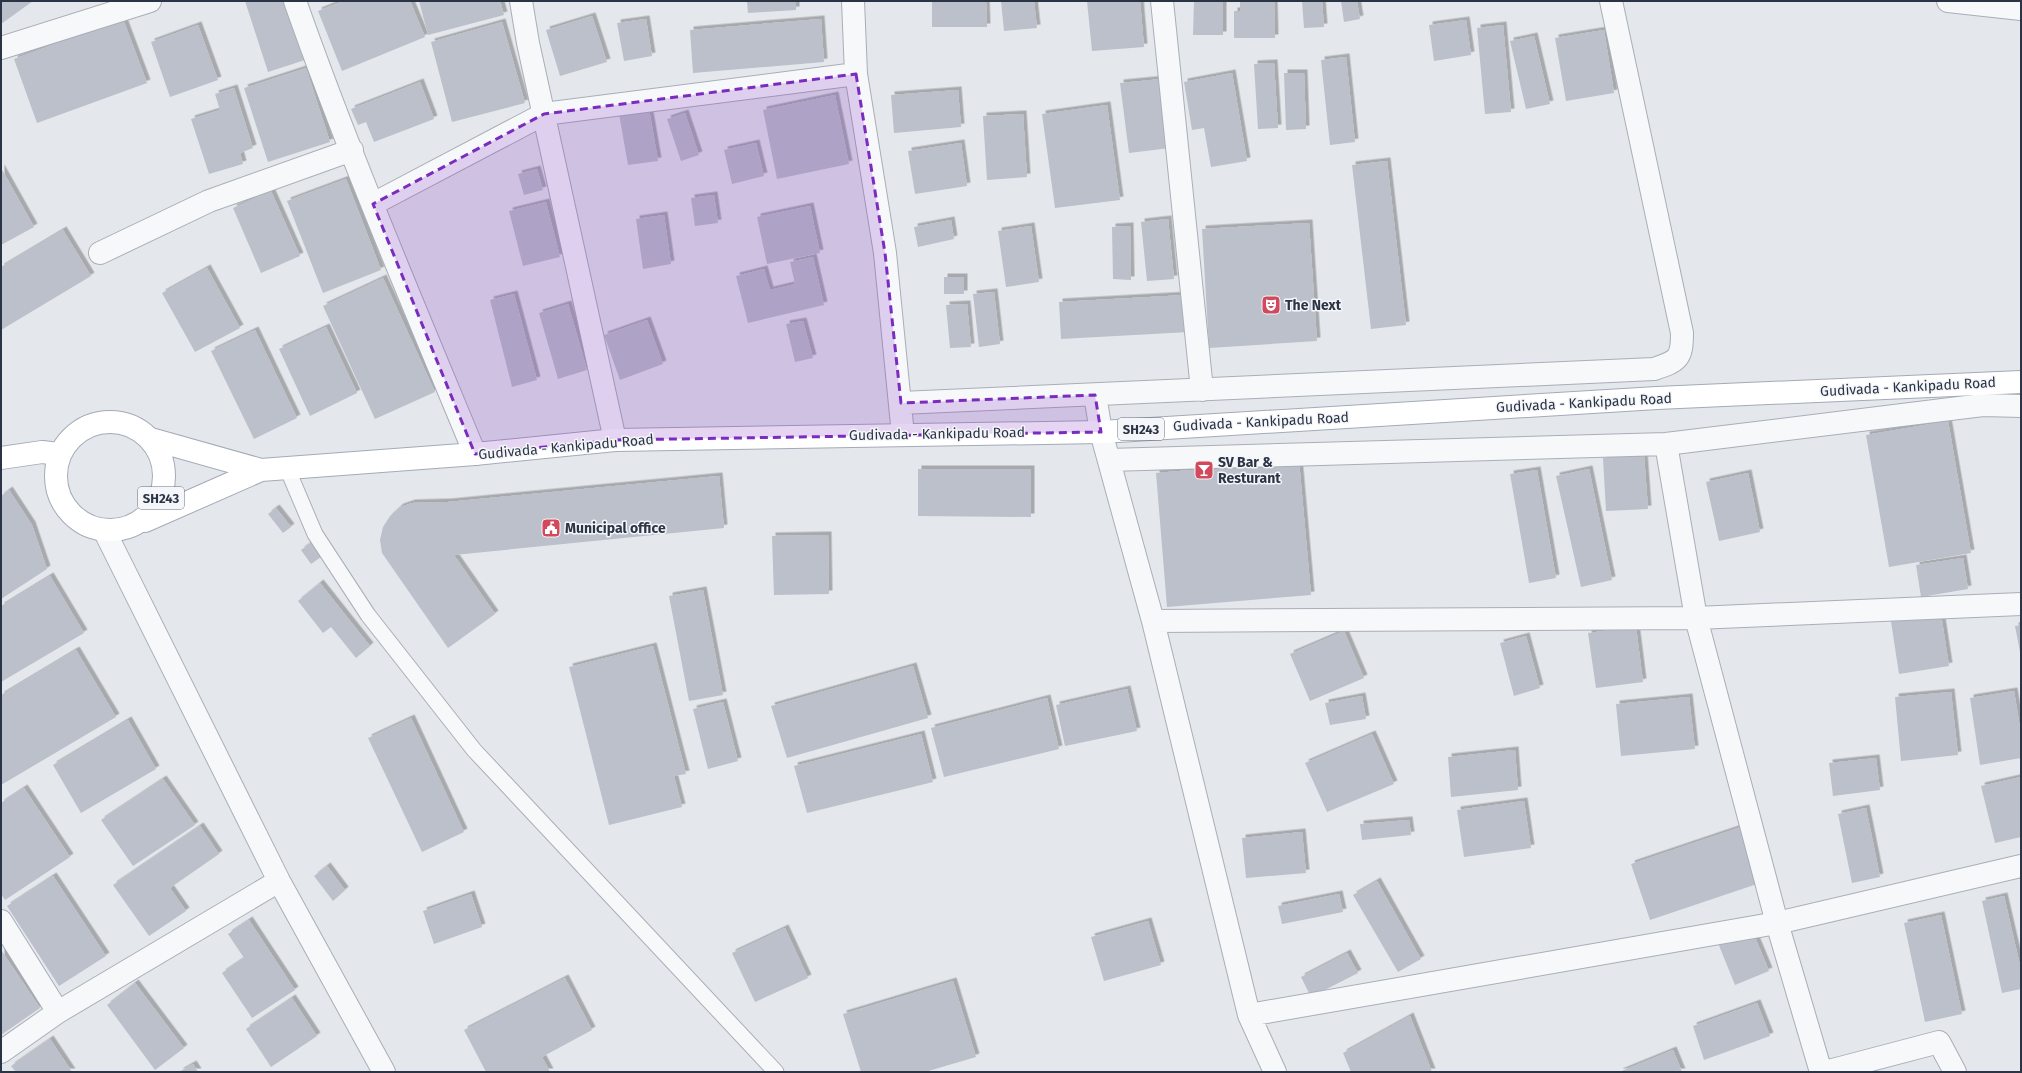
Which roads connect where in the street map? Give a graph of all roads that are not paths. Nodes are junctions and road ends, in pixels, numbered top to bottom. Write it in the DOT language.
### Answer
graph roads {
  1 [pos="150,1"];
  2 [pos="295,1"];
  3 [pos="521,1"];
  4 [pos="853,1"];
  5 [pos="1162,1"];
  6 [pos="1611,1"];
  7 [pos="1948,1"];
  8 [pos="2021,9"];
  9 [pos="1,48"];
  10 [pos="856,74"];
  11 [pos="544,114"];
  12 [pos="352,150"];
  13 [pos="373,204"];
  14 [pos="100,253"];
  15 [pos="2021,382"];
  16 [pos="1202,390"];
  17 [pos="1095,395"];
  18 [pos="901,403"];
  19 [pos="2021,406"];
  20 [pos="1101,432"];
  21 [pos="903,435"];
  22 [pos="151,439"];
  23 [pos="615,440"];
  24 [pos="1666,444"];
  25 [pos="59,454"];
  26 [pos="475,454"];
  27 [pos="1,458"];
  28 [pos="1109,460"];
  29 [pos="287,468"];
  30 [pos="261,470"];
  31 [pos="139,524"];
  32 [pos="106,532"];
  33 [pos="2021,604"];
  34 [pos="1696,618"];
  35 [pos="1153,621"];
  36 [pos="2021,866"];
  37 [pos="279,881"];
  38 [pos="1,921"];
  39 [pos="1777,923"];
  40 [pos="58,1012"];
  41 [pos="1249,1015"];
  42 [pos="1,1052"];
  43 [pos="384,1072"];
  44 [pos="776,1072"];
  45 [pos="1276,1072"];
  46 [pos="1821,1072"];
  47 [pos="1825,1072"];
  48 [pos="1955,1072"];
  1 -- 9 [label="street"];
  2 -- 12 [label="street"];
  3 -- 11 [label="street"];
  4 -- 10 [label="street"];
  5 -- 16 [label="street"];
  6 -- 16 [label="street"];
  7 -- 8 [label="street"];
  10 -- 11 [label="street"];
  10 -- 18 [label="street"];
  11 -- 13 [label="street"];
  11 -- 23 [label="street"];
  12 -- 13 [label="street"];
  12 -- 14 [label="street"];
  13 -- 26 [label="street"];
  15 -- 20 [label="main road, Gudivada - Kankipadu Road / SH243"];
  16 -- 17 [label="street"];
  17 -- 18 [label="street"];
  17 -- 20 [label="street"];
  18 -- 21 [label="street"];
  19 -- 24 [label="street"];
  20 -- 21 [label="main road, Gudivada - Kankipadu Road / SH243"];
  20 -- 28 [label="street"];
  21 -- 23 [label="main road, Gudivada - Kankipadu Road / SH243"];
  22 -- 25 [label="main road, Gudivada - Kankipadu Road / SH243"];
  22 -- 30 [label="main road, Gudivada - Kankipadu Road / SH243"];
  22 -- 31 [label="main road, Gudivada - Kankipadu Road / SH243"];
  23 -- 26 [label="main road, Gudivada - Kankipadu Road / SH243"];
  24 -- 28 [label="street"];
  24 -- 34 [label="street"];
  25 -- 27 [label="main road"];
  25 -- 32 [label="main road"];
  26 -- 29 [label="main road, Gudivada - Kankipadu Road / SH243"];
  28 -- 35 [label="street"];
  29 -- 30 [label="main road, Gudivada - Kankipadu Road / SH243"];
  29 -- 44 [label="lane"];
  30 -- 31 [label="main road, Gudivada - Kankipadu Road / SH243"];
  31 -- 32 [label="main road, Gudivada - Kankipadu Road / SH243"];
  32 -- 37 [label="street"];
  33 -- 34 [label="street"];
  34 -- 35 [label="street"];
  34 -- 39 [label="street"];
  35 -- 41 [label="street"];
  36 -- 39 [label="street"];
  37 -- 40 [label="street"];
  37 -- 43 [label="street"];
  38 -- 40 [label="street"];
  39 -- 41 [label="street"];
  39 -- 46 [label="street"];
  40 -- 42 [label="street"];
  41 -- 45 [label="street"];
  47 -- 48 [label="street"];
}
